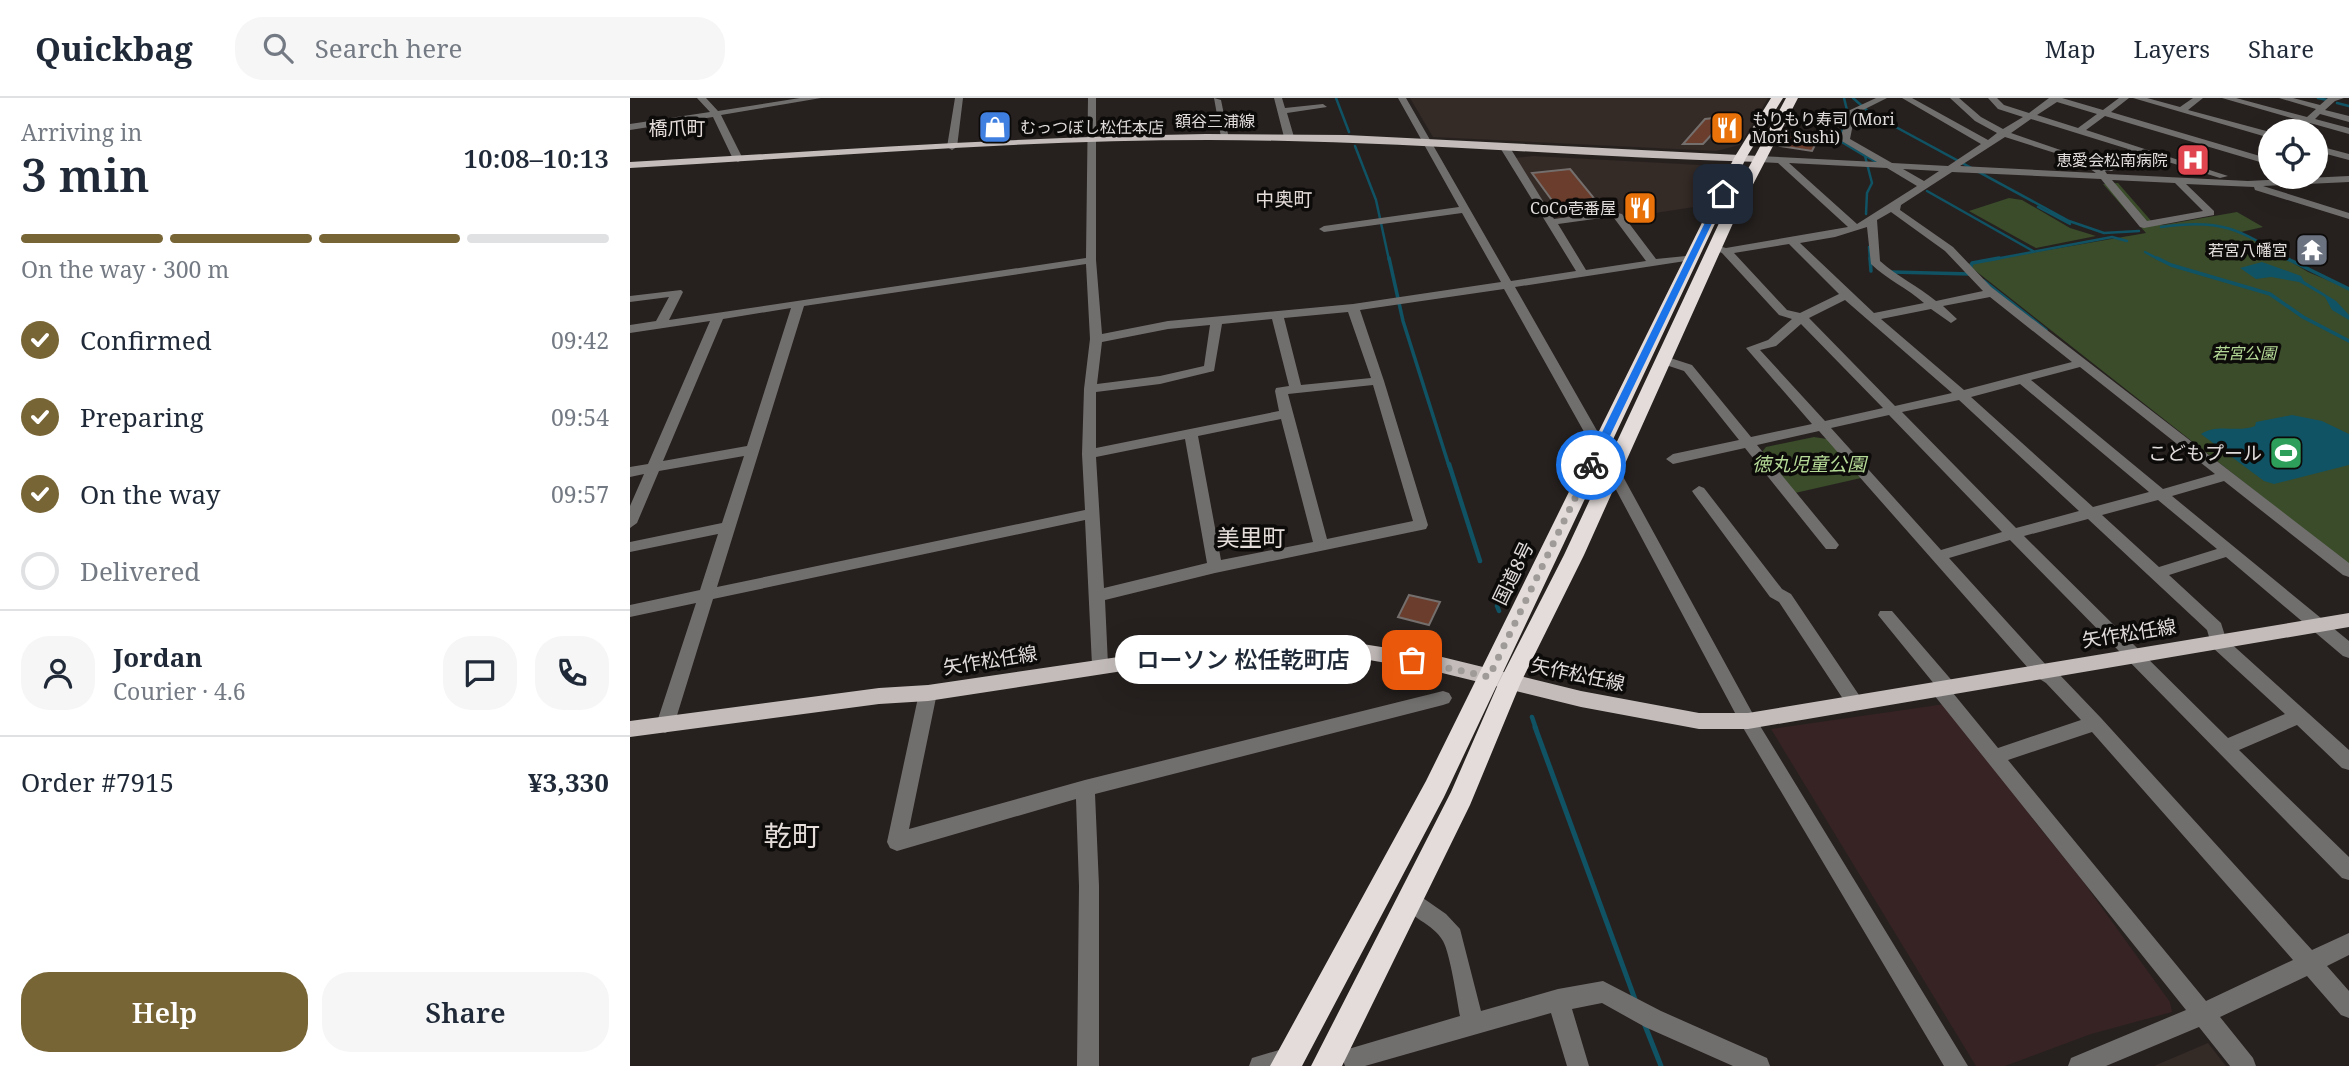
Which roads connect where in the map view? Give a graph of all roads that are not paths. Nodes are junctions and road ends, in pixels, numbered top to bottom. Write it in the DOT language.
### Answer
graph roads {
  1 [pos="701,98"];
  2 [pos="817,98"];
  3 [pos="959,98"];
  4 [pos="1092,98"];
  5 [pos="1278,98"];
  6 [pos="1402,98"];
  7 [pos="1777,98"];
  8 [pos="1792,98"];
  9 [pos="1883,98"];
  10 [pos="1906,98"];
  11 [pos="1992,98"];
  12 [pos="2055,98"];
  13 [pos="2125,98"];
  14 [pos="2137,98"];
  15 [pos="2199,98"];
  16 [pos="2226,98"];
  17 [pos="2283,98"];
  18 [pos="2333,98"];
  19 [pos="1220,99"];
  20 [pos="1955,99"];
  21 [pos="1976,99"];
  22 [pos="2248,101"];
  23 [pos="1323,107"];
  24 [pos="2182,110"];
  25 [pos="2320,110"];
  26 [pos="1282,111"];
  27 [pos="715,112"];
  28 [pos="2104,113"];
  29 [pos="2029,116"];
  30 [pos="2302,119"];
  31 [pos="2310,119"];
  32 [pos="2349,119"];
  33 [pos="2328,126"];
  34 [pos="630,127"];
  35 [pos="2079,131"];
  36 [pos="2349,131"];
  37 [pos="2258,132"];
  38 [pos="2003,133"];
  39 [pos="1226,137"];
  40 [pos="1289,137"];
  41 [pos="1091,140"];
  42 [pos="1426,142"];
  43 [pos="1987,143"];
  44 [pos="1504,146"];
  45 [pos="2167,146"];
  46 [pos="953,147"];
  47 [pos="2133,150"];
  48 [pos="2328,151"];
  49 [pos="2349,157"];
  50 [pos="738,159"];
  51 [pos="1759,159"];
  52 [pos="2258,160"];
  53 [pos="1954,164"];
  54 [pos="630,165"];
  55 [pos="1890,166"];
  56 [pos="2100,171"];
  57 [pos="2258,171"];
  58 [pos="2176,179"];
  59 [pos="2349,179"];
  60 [pos="2328,180"];
  61 [pos="2332,181"];
  62 [pos="2244,183"];
  63 [pos="1923,185"];
  64 [pos="2349,186"];
  65 [pos="1896,204"];
  66 [pos="1466,209"];
  67 [pos="2349,216"];
  68 [pos="1872,218"];
  69 [pos="1552,222"];
  70 [pos="1855,228"];
  71 [pos="1324,229"];
  72 [pos="1792,241"];
  73 [pos="1720,250"];
  74 [pos="1692,257"];
  75 [pos="1091,260"];
  76 [pos="1653,262"];
  77 [pos="1583,273"];
  78 [pos="1508,284"];
  79 [pos="1991,293"];
  80 [pos="1846,295"];
  81 [pos="630,299"];
  82 [pos="799,303"];
  83 [pos="1934,305"];
  84 [pos="1353,308"];
  85 [pos="1277,314"];
  86 [pos="718,316"];
  87 [pos="1801,317"];
  88 [pos="1872,317"];
  89 [pos="1951,319"];
  90 [pos="1217,320"];
  91 [pos="661,324"];
  92 [pos="631,331"];
  93 [pos="1096,339"];
  94 [pos="1664,360"];
  95 [pos="2082,363"];
  96 [pos="2023,380"];
  97 [pos="1378,382"];
  98 [pos="1090,389"];
  99 [pos="1296,389"];
  100 [pos="1962,395"];
  101 [pos="1894,410"];
  102 [pos="1286,414"];
  103 [pos="1824,426"];
  104 [pos="1191,434"];
  105 [pos="1749,443"];
  106 [pos="751,450"];
  107 [pos="1599,450"];
  108 [pos="1088,454"];
  109 [pos="1673,459"];
  110 [pos="653,468"];
  111 [pos="1613,471"];
  112 [pos="630,472"];
  113 [pos="2227,475"];
  114 [pos="1699,491"];
  115 [pos="2161,495"];
  116 [pos="2089,512"];
  117 [pos="1093,513"];
  118 [pos="630,523"];
  119 [pos="728,527"];
  120 [pos="2012,532"];
  121 [pos="1321,545"];
  122 [pos="1831,545"];
  123 [pos="630,547"];
  124 [pos="2229,551"];
  125 [pos="1939,555"];
  126 [pos="1215,567"];
  127 [pos="2349,571"];
  128 [pos="2157,573"];
  129 [pos="706,594"];
  130 [pos="1097,596"];
  131 [pos="630,611"];
  132 [pos="1886,615"];
  133 [pos="2349,620"];
  134 [pos="2317,625"];
  135 [pos="2218,642"];
  136 [pos="2349,651"];
  137 [pos="2134,655"];
  138 [pos="1100,665"];
  139 [pos="2041,671"];
  140 [pos="1500,680"];
  141 [pos="1944,689"];
  142 [pos="928,693"];
  143 [pos="1443,698"];
  144 [pos="1856,703"];
  145 [pos="2299,716"];
  146 [pos="1748,721"];
  147 [pos="2095,723"];
  148 [pos="665,725"];
  149 [pos="630,729"];
  150 [pos="2226,747"];
  151 [pos="1994,757"];
  152 [pos="2349,762"];
  153 [pos="1085,788"];
  154 [pos="2349,871"];
  155 [pos="1410,899"];
  156 [pos="2349,944"];
  157 [pos="2310,963"];
  158 [pos="1558,1000"];
  159 [pos="2349,1007"];
  160 [pos="2203,1014"];
  161 [pos="1473,1024"];
  162 [pos="1353,1058"];
  163 [pos="1287,1062"];
  164 [pos="1087,1066"];
  165 [pos="1260,1066"];
  166 [pos="1326,1066"];
  167 [pos="1578,1066"];
  168 [pos="1759,1066"];
  169 [pos="1957,1066"];
  170 [pos="2079,1066"];
  171 [pos="2245,1066"];
  1 -- 27 [label="street"];
  2 -- 27 [label="street"];
  3 -- 46 [label="street"];
  4 -- 41 [label="street"];
  5 -- 26 [label="street"];
  6 -- 42 [label="street"];
  7 -- 51 [label="highway, 国道8号"];
  8 -- 51 [label="highway, 国道8号"];
  9 -- 55 [label="street"];
  10 -- 43 [label="street"];
  11 -- 29 [label="street"];
  12 -- 28 [label="street"];
  12 -- 29 [label="street"];
  13 -- 28 [label="street"];
  14 -- 24 [label="street"];
  15 -- 24 [label="street"];
  16 -- 22 [label="street"];
  17 -- 25 [label="street"];
  18 -- 25 [label="street"];
  19 -- 39 [label="street"];
  20 -- 21 [label="street"];
  20 -- 38 [label="street"];
  22 -- 30 [label="street"];
  23 -- 26 [label="street"];
  24 -- 37 [label="street"];
  25 -- 31 [label="street"];
  25 -- 32 [label="street"];
  26 -- 40 [label="street"];
  27 -- 34 [label="street"];
  27 -- 50 [label="street"];
  28 -- 35 [label="street"];
  28 -- 45 [label="street"];
  29 -- 35 [label="street"];
  29 -- 38 [label="street"];
  33 -- 36 [label="street"];
  35 -- 47 [label="street"];
  38 -- 43 [label="street"];
  38 -- 56 [label="street"];
  39 -- 40 [label="main road, 額谷三浦線"];
  39 -- 41 [label="main road, 額谷三浦線"];
  40 -- 42 [label="main road, 額谷三浦線"];
  41 -- 46 [label="main road, 額谷三浦線"];
  41 -- 75 [label="street"];
  42 -- 44 [label="main road, 額谷三浦線"];
  42 -- 66 [label="street"];
  43 -- 53 [label="street"];
  44 -- 51 [label="main road, 額谷三浦線"];
  44 -- 69 [label="street"];
  45 -- 47 [label="street"];
  45 -- 52 [label="street"];
  45 -- 62 [label="street"];
  46 -- 50 [label="main road, 額谷三浦線"];
  47 -- 56 [label="street"];
  48 -- 49 [label="street"];
  50 -- 54 [label="main road, 額谷三浦線"];
  51 -- 55 [label="street"];
  51 -- 70 [label="street"];
  51 -- 73 [label="highway, 国道8号"];
  51 -- 74 [label="highway, 国道8号"];
  53 -- 55 [label="street"];
  53 -- 56 [label="street"];
  53 -- 63 [label="street"];
  55 -- 63 [label="street"];
  56 -- 58 [label="street"];
  56 -- 58 [label="street"];
  57 -- 62 [label="street"];
  58 -- 62 [label="street"];
  59 -- 61 [label="street"];
  60 -- 61 [label="street"];
  61 -- 62 [label="street"];
  61 -- 64 [label="street"];
  62 -- 67 [label="street"];
  63 -- 65 [label="street"];
  65 -- 68 [label="street"];
  65 -- 79 [label="street"];
  66 -- 71 [label="street"];
  66 -- 78 [label="street"];
  68 -- 70 [label="street"];
  68 -- 83 [label="street"];
  69 -- 76 [label="street"];
  69 -- 77 [label="street"];
  70 -- 72 [label="street"];
  72 -- 73 [label="street"];
  72 -- 80 [label="street"];
  73 -- 87 [label="street"];
  73 -- 94 [label="highway, 国道8号"];
  74 -- 76 [label="street"];
  74 -- 107 [label="highway, 国道8号"];
  75 -- 82 [label="street"];
  75 -- 93 [label="street"];
  76 -- 77 [label="street"];
  77 -- 78 [label="street"];
  78 -- 84 [label="street"];
  78 -- 107 [label="street"];
  79 -- 83 [label="street"];
  79 -- 95 [label="street"];
  80 -- 87 [label="street"];
  80 -- 88 [label="street"];
  81 -- 91 [label="street"];
  82 -- 86 [label="street"];
  82 -- 106 [label="street"];
  83 -- 88 [label="street"];
  83 -- 89 [label="street"];
  84 -- 85 [label="street"];
  84 -- 97 [label="street"];
  85 -- 90 [label="street"];
  85 -- 99 [label="street"];
  86 -- 91 [label="street"];
  86 -- 110 [label="street"];
  87 -- 101 [label="street"];
  87 -- 103 [label="street"];
  88 -- 100 [label="street"];
  90 -- 93 [label="street"];
  90 -- 98 [label="street"];
  91 -- 92 [label="street"];
  93 -- 98 [label="street"];
  94 -- 105 [label="street"];
  94 -- 111 [label="highway, 国道8号"];
  95 -- 96 [label="street"];
  95 -- 113 [label="street"];
  96 -- 100 [label="street"];
  96 -- 115 [label="street"];
  97 -- 99 [label="street"];
  97 -- 121 [label="street"];
  98 -- 108 [label="street"];
  99 -- 102 [label="street"];
  100 -- 101 [label="street"];
  100 -- 116 [label="street"];
  101 -- 103 [label="street"];
  101 -- 120 [label="street"];
  102 -- 104 [label="street"];
  102 -- 121 [label="street"];
  103 -- 105 [label="street"];
  103 -- 125 [label="street"];
  104 -- 108 [label="street"];
  104 -- 126 [label="street"];
  105 -- 109 [label="street"];
  105 -- 122 [label="street"];
  106 -- 110 [label="street"];
  106 -- 119 [label="street"];
  107 -- 111 [label="street"];
  107 -- 140 [label="highway, 国道8号"];
  108 -- 117 [label="street"];
  110 -- 112 [label="street"];
  110 -- 118 [label="street"];
  111 -- 140 [label="highway, 国道8号"];
  111 -- 146 [label="street"];
  113 -- 115 [label="street"];
  113 -- 127 [label="street"];
  114 -- 144 [label="street"];
  115 -- 116 [label="street"];
  115 -- 124 [label="street"];
  116 -- 120 [label="street"];
  116 -- 128 [label="street"];
  117 -- 129 [label="street"];
  117 -- 130 [label="street"];
  119 -- 123 [label="street"];
  119 -- 129 [label="street"];
  120 -- 125 [label="street"];
  120 -- 137 [label="street"];
  121 -- 126 [label="street"];
  124 -- 128 [label="street"];
  124 -- 134 [label="street"];
  125 -- 139 [label="street"];
  126 -- 130 [label="street"];
  128 -- 135 [label="street"];
  129 -- 131 [label="street"];
  129 -- 148 [label="street"];
  130 -- 138 [label="street"];
  132 -- 141 [label="street"];
  133 -- 134 [label="main road, 矢作松任線"];
  134 -- 135 [label="main road, 矢作松任線"];
  134 -- 136 [label="street"];
  135 -- 137 [label="main road, 矢作松任線"];
  135 -- 145 [label="street"];
  137 -- 139 [label="main road, 矢作松任線"];
  137 -- 150 [label="street"];
  138 -- 140 [label="main road, 矢作松任線"];
  138 -- 142 [label="main road, 矢作松任線"];
  139 -- 141 [label="main road, 矢作松任線"];
  139 -- 147 [label="street"];
  140 -- 146 [label="main road, 矢作松任線"];
  140 -- 155 [label="highway, 国道8号"];
  140 -- 163 [label="highway, 国道8号"];
  141 -- 144 [label="main road, 矢作松任線"];
  141 -- 151 [label="street"];
  142 -- 148 [label="main road, 矢作松任線"];
  142 -- 153 [label="street"];
  143 -- 153 [label="street"];
  144 -- 146 [label="main road, 矢作松任線"];
  145 -- 150 [label="street"];
  145 -- 152 [label="street"];
  146 -- 169 [label="street"];
  147 -- 151 [label="street"];
  147 -- 157 [label="street"];
  148 -- 149 [label="main road, 矢作松任線"];
  150 -- 154 [label="street"];
  151 -- 160 [label="street"];
  153 -- 164 [label="street"];
  155 -- 161 [label="street"];
  155 -- 166 [label="highway, 国道8号"];
  156 -- 157 [label="street"];
  157 -- 159 [label="street"];
  157 -- 160 [label="street"];
  158 -- 161 [label="street"];
  158 -- 167 [label="street"];
  158 -- 168 [label="street"];
  160 -- 170 [label="street"];
  160 -- 171 [label="street"];
  161 -- 162 [label="street"];
  163 -- 165 [label="street"];
}
